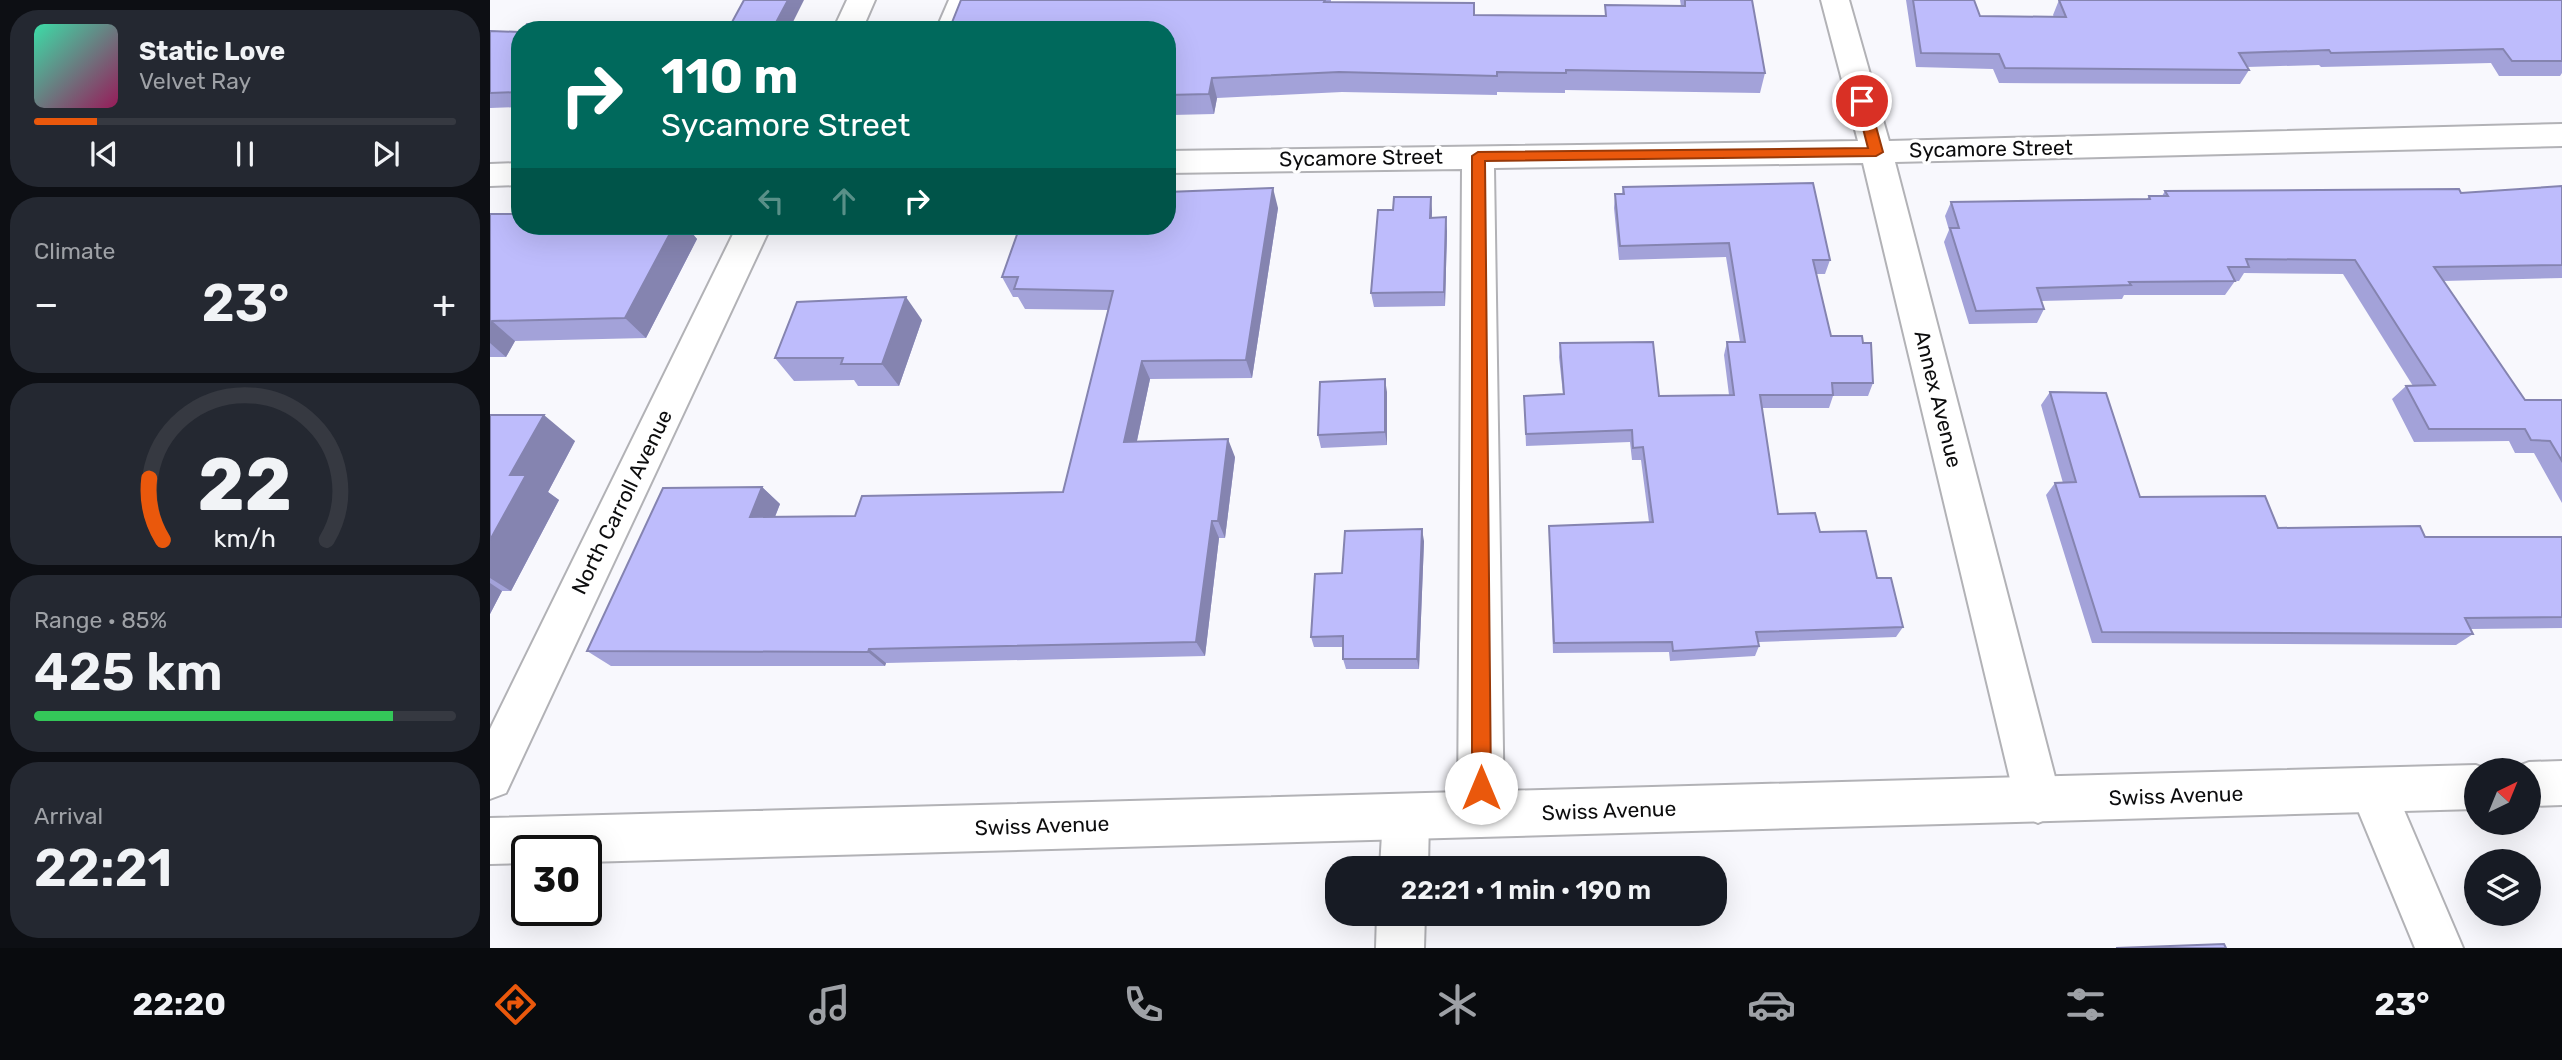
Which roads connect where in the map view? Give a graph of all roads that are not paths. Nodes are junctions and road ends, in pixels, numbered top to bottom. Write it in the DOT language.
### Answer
graph roads {
  1 [pos="861,0"];
  2 [pos="958,0"];
  3 [pos="1835,0"];
  4 [pos="851,21"];
  5 [pos="949,21"];
  6 [pos="2562,135"];
  7 [pos="1876,152"];
  8 [pos="1478,156"];
  9 [pos="1176,162"];
  10 [pos="490,174"];
  11 [pos="511,174"];
  12 [pos="750,235"];
  13 [pos="490,777"];
  14 [pos="2562,783"];
  15 [pos="2541,784"];
  16 [pos="2464,787"];
  17 [pos="2374,791"];
  18 [pos="2038,800"];
  19 [pos="1481,814"];
  20 [pos="1406,817"];
  21 [pos="490,841"];
  22 [pos="1404,856"];
  23 [pos="1401,926"];
  24 [pos="1400,948"];
  25 [pos="2440,948"];
  1 -- 4 [label="street"];
  2 -- 5 [label="lane"];
  3 -- 7 [label="street, Annex Avenue"];
  6 -- 7 [label="street, Sycamore Street"];
  7 -- 8 [label="street, Sycamore Street"];
  7 -- 18 [label="street, Annex Avenue"];
  8 -- 9 [label="street, Sycamore Street"];
  8 -- 19 [label="street"];
  10 -- 11 [label="street"];
  12 -- 13 [label="street, North Carroll Avenue"];
  14 -- 15 [label="street"];
  16 -- 17 [label="street, Swiss Avenue"];
  17 -- 18 [label="street, Swiss Avenue"];
  17 -- 25 [label="street"];
  18 -- 19 [label="street, Swiss Avenue"];
  19 -- 20 [label="street, Swiss Avenue"];
  20 -- 21 [label="street, Swiss Avenue"];
  20 -- 22 [label="street"];
  23 -- 24 [label="street"];
}
